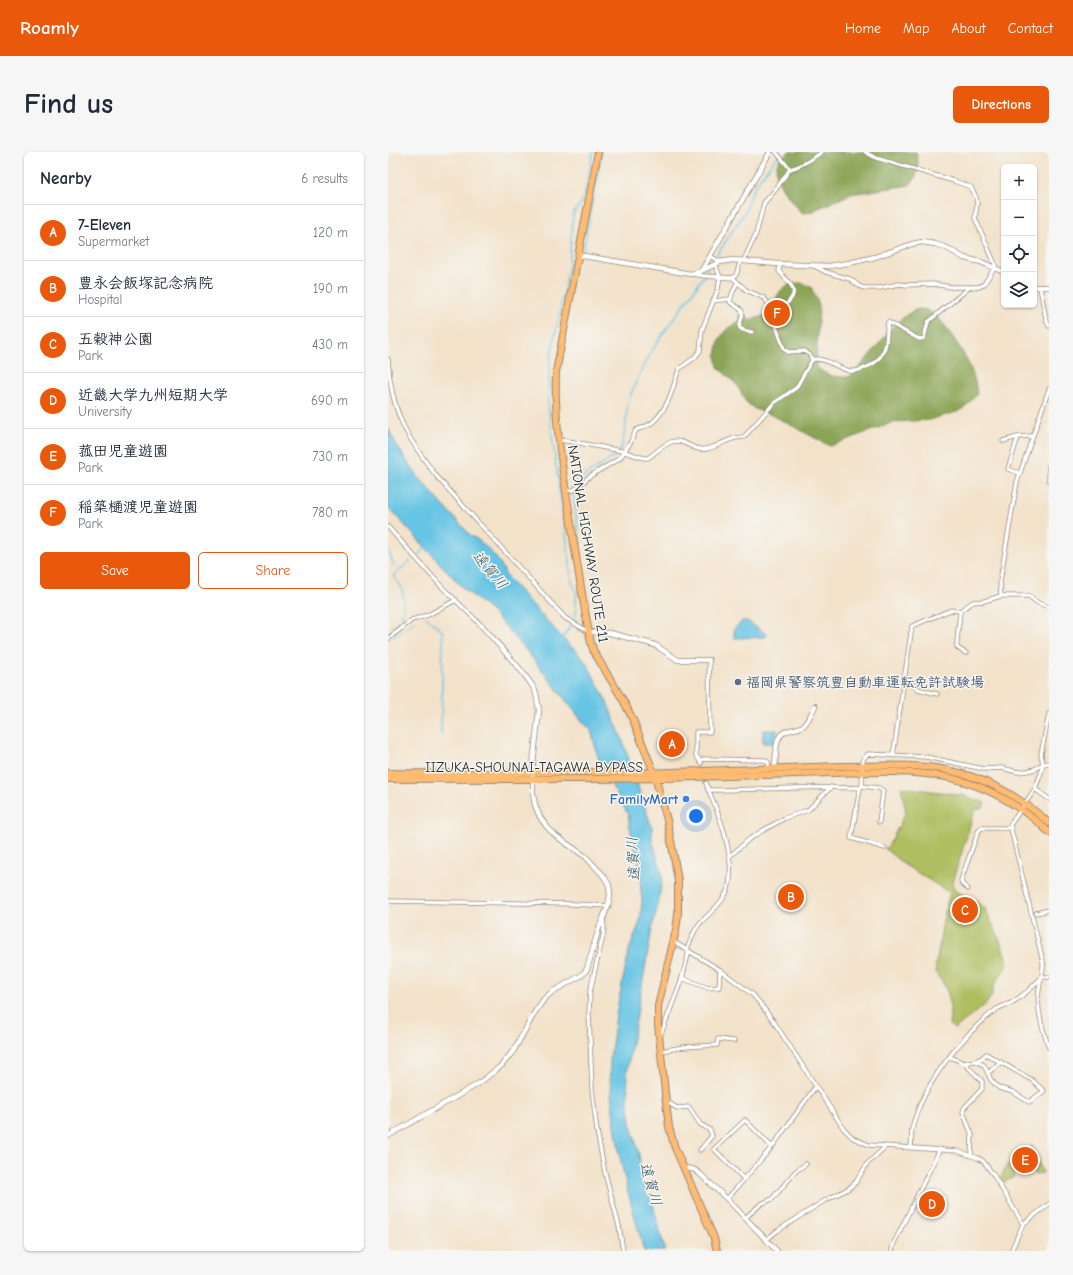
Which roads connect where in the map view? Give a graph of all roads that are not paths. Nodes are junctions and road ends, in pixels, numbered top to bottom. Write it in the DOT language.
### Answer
graph roads {
  1 [pos="598,152"];
  2 [pos="770,152"];
  3 [pos="814,152"];
  4 [pos="822,152"];
  5 [pos="865,152"];
  6 [pos="778,154"];
  7 [pos="813,158"];
  8 [pos="790,169"];
  9 [pos="578,255"];
  10 [pos="742,260"];
  11 [pos="714,261"];
  12 [pos="780,264"];
  13 [pos="813,266"];
  14 [pos="995,267"];
  15 [pos="1001,270"];
  16 [pos="703,273"];
  17 [pos="720,277"];
  18 [pos="733,278"];
  19 [pos="738,283"];
  20 [pos="970,287"];
  21 [pos="1037,287"];
  22 [pos="1049,287"];
  23 [pos="730,299"];
  24 [pos="713,301"];
  25 [pos="776,323"];
  26 [pos="1049,326"];
  27 [pos="752,332"];
  28 [pos="388,359"];
  29 [pos="812,360"];
  30 [pos="1049,389"];
  31 [pos="1048,394"];
  32 [pos="1032,436"];
  33 [pos="1018,437"];
  34 [pos="559,440"];
  35 [pos="1003,441"];
  36 [pos="622,451"];
  37 [pos="1049,466"];
  38 [pos="1019,473"];
  39 [pos="1049,480"];
  40 [pos="570,491"];
  41 [pos="388,527"];
  42 [pos="1002,596"];
  43 [pos="456,600"];
  44 [pos="1049,607"];
  45 [pos="960,611"];
  46 [pos="482,626"];
  47 [pos="589,632"];
  48 [pos="388,639"];
  49 [pos="966,652"];
  50 [pos="709,660"];
  51 [pos="904,682"];
  52 [pos="937,694"];
  53 [pos="815,706"];
  54 [pos="1049,714"];
  55 [pos="893,756"];
  56 [pos="1049,763"];
  57 [pos="1043,764"];
  58 [pos="772,768"];
  59 [pos="863,769"];
  60 [pos="388,773"];
  61 [pos="533,776"];
  62 [pos="655,776"];
  63 [pos="388,779"];
  64 [pos="706,783"];
  65 [pos="831,787"];
  66 [pos="861,787"];
  67 [pos="1034,789"];
  68 [pos="708,790"];
  69 [pos="1049,799"];
  70 [pos="1023,807"];
  71 [pos="880,822"];
  72 [pos="1049,823"];
  73 [pos="1011,828"];
  74 [pos="1049,832"];
  75 [pos="885,848"];
  76 [pos="729,857"];
  77 [pos="968,889"];
  78 [pos="388,901"];
  79 [pos="608,906"];
  80 [pos="1049,910"];
  81 [pos="1036,913"];
  82 [pos="603,919"];
  83 [pos="674,942"];
  84 [pos="688,950"];
  85 [pos="720,970"];
  86 [pos="1042,977"];
  87 [pos="1049,977"];
  88 [pos="682,978"];
  89 [pos="659,1040"];
  90 [pos="734,1041"];
  91 [pos="1049,1048"];
  92 [pos="661,1051"];
  93 [pos="950,1057"];
  94 [pos="975,1061"];
  95 [pos="1001,1062"];
  96 [pos="964,1063"];
  97 [pos="988,1073"];
  98 [pos="816,1086"];
  99 [pos="666,1102"];
  100 [pos="388,1136"];
  101 [pos="772,1147"];
  102 [pos="885,1147"];
  103 [pos="911,1147"];
  104 [pos="940,1149"];
  105 [pos="700,1150"];
  106 [pos="971,1155"];
  107 [pos="806,1164"];
  108 [pos="684,1168"];
  109 [pos="744,1179"];
  110 [pos="727,1199"];
  111 [pos="1049,1204"];
  112 [pos="745,1218"];
  113 [pos="1023,1224"];
  114 [pos="766,1240"];
  115 [pos="623,1251"];
  116 [pos="717,1251"];
  117 [pos="777,1251"];
  118 [pos="892,1251"];
  119 [pos="1011,1251"];
  1 -- 9 [label="highway, NATIONAL HIGHWAY ROUTE 211"];
  2 -- 11 [label="street"];
  3 -- 7 [label="street"];
  4 -- 7 [label="street"];
  5 -- 14 [label="street"];
  6 -- 8 [label="street"];
  7 -- 8 [label="street"];
  8 -- 10 [label="street"];
  9 -- 16 [label="street"];
  9 -- 34 [label="highway, NATIONAL HIGHWAY ROUTE 211"];
  10 -- 11 [label="street"];
  10 -- 12 [label="street"];
  10 -- 18 [label="street"];
  11 -- 16 [label="street"];
  11 -- 16 [label="street"];
  11 -- 17 [label="street"];
  12 -- 13 [label="street"];
  12 -- 25 [label="street"];
  13 -- 14 [label="street"];
  13 -- 20 [label="street"];
  14 -- 15 [label="street"];
  14 -- 20 [label="street"];
  16 -- 17 [label="street"];
  17 -- 18 [label="street"];
  17 -- 24 [label="street"];
  18 -- 19 [label="street"];
  19 -- 23 [label="street"];
  19 -- 25 [label="street"];
  20 -- 29 [label="street"];
  21 -- 22 [label="street"];
  21 -- 26 [label="street"];
  23 -- 24 [label="street"];
  23 -- 27 [label="street"];
  24 -- 36 [label="street"];
  25 -- 29 [label="street"];
  28 -- 47 [label="street"];
  29 -- 36 [label="street"];
  30 -- 31 [label="street"];
  31 -- 32 [label="street"];
  32 -- 33 [label="street"];
  32 -- 38 [label="street"];
  33 -- 35 [label="street"];
  33 -- 38 [label="street"];
  34 -- 36 [label="street"];
  34 -- 40 [label="highway, NATIONAL HIGHWAY ROUTE 211"];
  36 -- 40 [label="street"];
  37 -- 39 [label="street"];
  38 -- 42 [label="street"];
  40 -- 47 [label="highway, NATIONAL HIGHWAY ROUTE 211"];
  41 -- 43 [label="street"];
  42 -- 44 [label="street"];
  42 -- 45 [label="street"];
  43 -- 46 [label="street"];
  43 -- 48 [label="street"];
  45 -- 49 [label="street"];
  45 -- 51 [label="street"];
  46 -- 61 [label="street"];
  47 -- 50 [label="street"];
  47 -- 62 [label="highway, NATIONAL HIGHWAY ROUTE 211"];
  50 -- 58 [label="street"];
  51 -- 52 [label="street"];
  51 -- 55 [label="street"];
  53 -- 58 [label="street"];
  54 -- 57 [label="street"];
  55 -- 57 [label="street"];
  55 -- 59 [label="street"];
  56 -- 57 [label="street"];
  57 -- 67 [label="street"];
  58 -- 59 [label="highway, IIZUKA-SHOUNAI-TAGAWA BYPASS"];
  58 -- 62 [label="highway, IIZUKA-SHOUNAI-TAGAWA BYPASS"];
  59 -- 62 [label="highway, IIZUKA-SHOUNAI-TAGAWA BYPASS"];
  59 -- 66 [label="street"];
  59 -- 70 [label="highway, IIZUKA-SHOUNAI-TAGAWA BYPASS"];
  60 -- 61 [label="highway, IIZUKA-SHOUNAI-TAGAWA BYPASS"];
  61 -- 62 [label="highway, IIZUKA-SHOUNAI-TAGAWA BYPASS"];
  61 -- 63 [label="highway, IIZUKA-SHOUNAI-TAGAWA BYPASS"];
  61 -- 79 [label="street"];
  62 -- 83 [label="highway, NATIONAL HIGHWAY ROUTE 211"];
  64 -- 68 [label="street"];
  65 -- 66 [label="street"];
  65 -- 68 [label="street"];
  65 -- 76 [label="street"];
  66 -- 71 [label="street"];
  66 -- 75 [label="street"];
  67 -- 69 [label="street"];
  67 -- 70 [label="street"];
  68 -- 76 [label="street"];
  70 -- 72 [label="highway, IIZUKA-SHOUNAI-TAGAWA BYPASS"];
  70 -- 73 [label="street"];
  70 -- 74 [label="highway, IIZUKA-SHOUNAI-TAGAWA BYPASS"];
  73 -- 77 [label="street"];
  73 -- 86 [label="street"];
  76 -- 84 [label="street"];
  78 -- 79 [label="street"];
  79 -- 82 [label="street"];
  80 -- 81 [label="street"];
  82 -- 100 [label="street"];
  82 -- 115 [label="street"];
  83 -- 84 [label="street"];
  83 -- 89 [label="highway, NATIONAL HIGHWAY ROUTE 211"];
  84 -- 85 [label="street"];
  84 -- 88 [label="street"];
  85 -- 88 [label="street"];
  85 -- 98 [label="street"];
  86 -- 87 [label="street"];
  86 -- 91 [label="street"];
  86 -- 93 [label="street"];
  88 -- 89 [label="street"];
  89 -- 92 [label="highway, NATIONAL HIGHWAY ROUTE 211"];
  90 -- 92 [label="street"];
  92 -- 99 [label="highway, NATIONAL HIGHWAY ROUTE 211"];
  93 -- 96 [label="street"];
  93 -- 103 [label="street"];
  94 -- 95 [label="street"];
  94 -- 96 [label="street"];
  94 -- 97 [label="street"];
  95 -- 97 [label="street"];
  95 -- 97 [label="street"];
  96 -- 106 [label="street"];
  98 -- 101 [label="street"];
  98 -- 102 [label="street"];
  99 -- 105 [label="street"];
  99 -- 108 [label="highway, NATIONAL HIGHWAY ROUTE 211"];
  101 -- 109 [label="street"];
  101 -- 109 [label="street"];
  102 -- 103 [label="street"];
  102 -- 114 [label="street"];
  103 -- 104 [label="street"];
  104 -- 106 [label="street"];
  104 -- 118 [label="street"];
  106 -- 113 [label="street"];
  107 -- 112 [label="street"];
  108 -- 110 [label="street"];
  108 -- 116 [label="highway, NATIONAL HIGHWAY ROUTE 211"];
  109 -- 110 [label="street"];
  110 -- 112 [label="street"];
  111 -- 113 [label="street"];
  112 -- 114 [label="street"];
  113 -- 119 [label="street"];
  114 -- 117 [label="street"];
}
